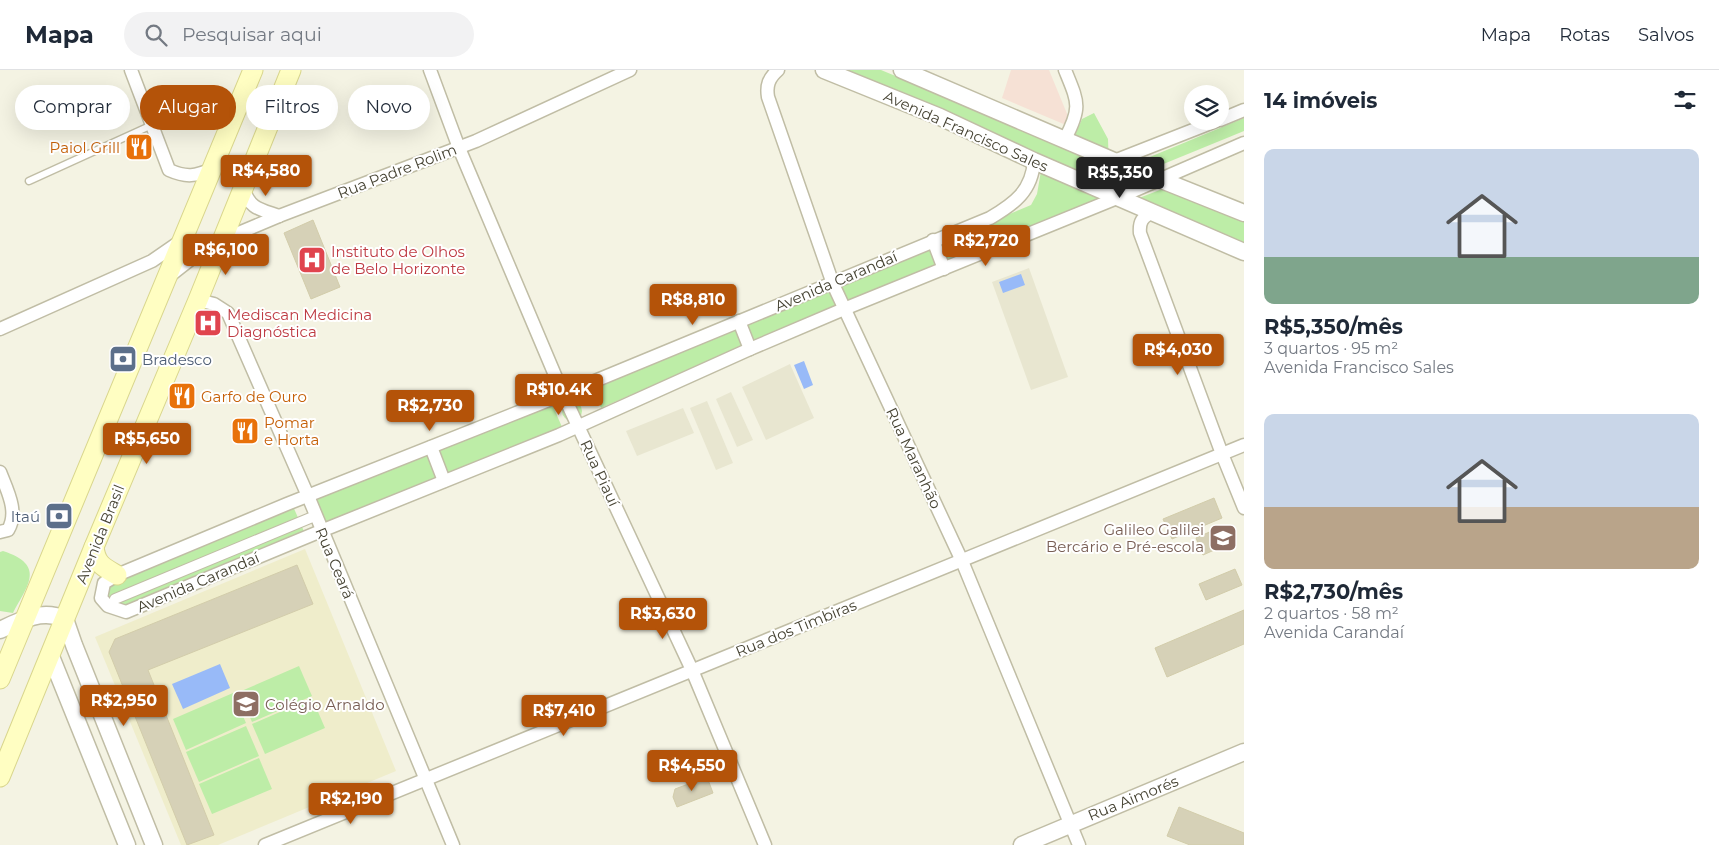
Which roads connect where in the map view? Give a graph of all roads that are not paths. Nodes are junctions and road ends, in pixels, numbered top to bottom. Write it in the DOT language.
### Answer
graph roads {
  1 [pos="131,70"];
  2 [pos="253,70"];
  3 [pos="291,70"];
  4 [pos="430,70"];
  5 [pos="630,70"];
  6 [pos="778,70"];
  7 [pos="824,70"];
  8 [pos="902,70"];
  9 [pos="1065,70"];
  10 [pos="952,91"];
  11 [pos="140,94"];
  12 [pos="1244,110"];
  13 [pos="1229,116"];
  14 [pos="940,117"];
  15 [pos="141,130"];
  16 [pos="154,130"];
  17 [pos="1193,130"];
  18 [pos="1065,139"];
  19 [pos="1244,143"];
  20 [pos="459,148"];
  21 [pos="1034,161"];
  22 [pos="1114,161"];
  23 [pos="213,168"];
  24 [pos="1161,179"];
  25 [pos="29,181"];
  26 [pos="1080,181"];
  27 [pos="242,188"];
  28 [pos="1117,198"];
  29 [pos="1153,212"];
  30 [pos="1244,214"];
  31 [pos="279,216"];
  32 [pos="183,240"];
  33 [pos="222,240"];
  34 [pos="933,240"];
  35 [pos="1244,252"];
  36 [pos="152,261"];
  37 [pos="944,269"];
  38 [pos="165,284"];
  39 [pos="833,284"];
  40 [pos="198,300"];
  41 [pos="844,309"];
  42 [pos="739,321"];
  43 [pos="0,329"];
  44 [pos="750,349"];
  45 [pos="563,394"];
  46 [pos="578,427"];
  47 [pos="1244,445"];
  48 [pos="431,447"];
  49 [pos="1222,454"];
  50 [pos="0,472"];
  51 [pos="444,481"];
  52 [pos="308,496"];
  53 [pos="1244,508"];
  54 [pos="315,516"];
  55 [pos="321,531"];
  56 [pos="0,532"];
  57 [pos="94,547"];
  58 [pos="962,561"];
  59 [pos="117,575"];
  60 [pos="115,599"];
  61 [pos="25,618"];
  62 [pos="65,619"];
  63 [pos="0,630"];
  64 [pos="50,654"];
  65 [pos="692,670"];
  66 [pos="0,679"];
  67 [pos="1244,752"];
  68 [pos="0,777"];
  69 [pos="426,779"];
  70 [pos="1071,823"];
  71 [pos="128,845"];
  72 [pos="154,845"];
  73 [pos="266,845"];
  74 [pos="453,845"];
  75 [pos="765,845"];
  76 [pos="1022,845"];
  77 [pos="1079,845"];
  1 -- 11 [label="street"];
  2 -- 23 [label="main road"];
  3 -- 27 [label="main road, Avenida Brasil"];
  4 -- 20 [label="street, Rua Piauí"];
  5 -- 20 [label="street, Rua Padre Rolim"];
  6 -- 39 [label="street, Rua Maranhão"];
  7 -- 14 [label="street, Avenida Francisco Sales"];
  8 -- 10 [label="street, Avenida Francisco Sales"];
  9 -- 18 [label="street"];
  10 -- 14 [label="street"];
  10 -- 18 [label="street, Avenida Francisco Sales"];
  12 -- 13 [label="street"];
  14 -- 21 [label="street, Avenida Francisco Sales"];
  15 -- 25 [label="lane"];
  16 -- 23 [label="street"];
  17 -- 22 [label="street"];
  18 -- 22 [label="street, Avenida Francisco Sales"];
  19 -- 24 [label="street, Avenida Carandaí"];
  20 -- 31 [label="street, Rua Padre Rolim"];
  20 -- 45 [label="street, Rua Piauí"];
  21 -- 26 [label="street, Avenida Francisco Sales"];
  21 -- 34 [label="street, Avenida Carandaí"];
  22 -- 24 [label="street, Avenida Francisco Sales"];
  23 -- 32 [label="main road"];
  24 -- 26 [label="street"];
  24 -- 28 [label="street, Avenida Carandaí"];
  24 -- 30 [label="street, Avenida Francisco Sales"];
  26 -- 28 [label="street, Avenida Francisco Sales"];
  27 -- 31 [label="street"];
  27 -- 33 [label="main road, Avenida Brasil"];
  28 -- 29 [label="street, Avenida Francisco Sales"];
  28 -- 37 [label="street, Avenida Carandaí"];
  29 -- 35 [label="street, Avenida Francisco Sales"];
  29 -- 49 [label="street"];
  31 -- 33 [label="street, Rua Padre Rolim"];
  32 -- 36 [label="street"];
  32 -- 38 [label="main road"];
  33 -- 38 [label="street, Rua Padre Rolim"];
  33 -- 40 [label="main road, Avenida Brasil"];
  34 -- 37 [label="street"];
  34 -- 39 [label="street, Avenida Carandaí"];
  36 -- 38 [label="street"];
  36 -- 43 [label="street"];
  37 -- 41 [label="street, Avenida Carandaí"];
  38 -- 61 [label="main road"];
  39 -- 41 [label="street, Rua Maranhão"];
  39 -- 42 [label="street, Avenida Carandaí"];
  40 -- 52 [label="street, Rua Ceará"];
  40 -- 57 [label="main road, Avenida Brasil"];
  41 -- 44 [label="street, Avenida Carandaí"];
  41 -- 58 [label="street, Rua Maranhão"];
  42 -- 44 [label="street"];
  42 -- 45 [label="street, Avenida Carandaí"];
  44 -- 46 [label="street, Avenida Carandaí"];
  45 -- 46 [label="street, Rua Piauí"];
  45 -- 48 [label="street, Avenida Carandaí"];
  46 -- 51 [label="street, Avenida Carandaí"];
  46 -- 65 [label="street, Rua Piauí"];
  47 -- 49 [label="street, Rua dos Timbiras"];
  48 -- 51 [label="street"];
  48 -- 52 [label="street, Avenida Carandaí"];
  49 -- 53 [label="street"];
  49 -- 58 [label="street, Rua dos Timbiras"];
  50 -- 56 [label="street"];
  51 -- 55 [label="street, Avenida Carandaí"];
  52 -- 54 [label="street, Rua Ceará"];
  52 -- 59 [label="street, Avenida Carandaí"];
  54 -- 55 [label="street, Rua Ceará"];
  54 -- 60 [label="street"];
  55 -- 59 [label="street, Avenida Carandaí"];
  55 -- 69 [label="street, Rua Ceará"];
  57 -- 59 [label="main road"];
  57 -- 62 [label="main road, Avenida Brasil"];
  58 -- 65 [label="street, Rua dos Timbiras"];
  58 -- 70 [label="street, Rua Maranhão"];
  61 -- 62 [label="street"];
  61 -- 63 [label="street"];
  61 -- 66 [label="main road"];
  62 -- 64 [label="main road, Avenida Brasil"];
  62 -- 72 [label="street"];
  64 -- 68 [label="main road, Avenida Brasil"];
  64 -- 71 [label="street"];
  65 -- 69 [label="street, Rua dos Timbiras"];
  65 -- 75 [label="street, Rua Piauí"];
  67 -- 70 [label="street, Rua Aimorés"];
  69 -- 73 [label="street, Rua dos Timbiras"];
  69 -- 74 [label="street, Rua Ceará"];
  70 -- 76 [label="street, Rua Aimorés"];
  70 -- 77 [label="street, Rua Maranhão"];
}
